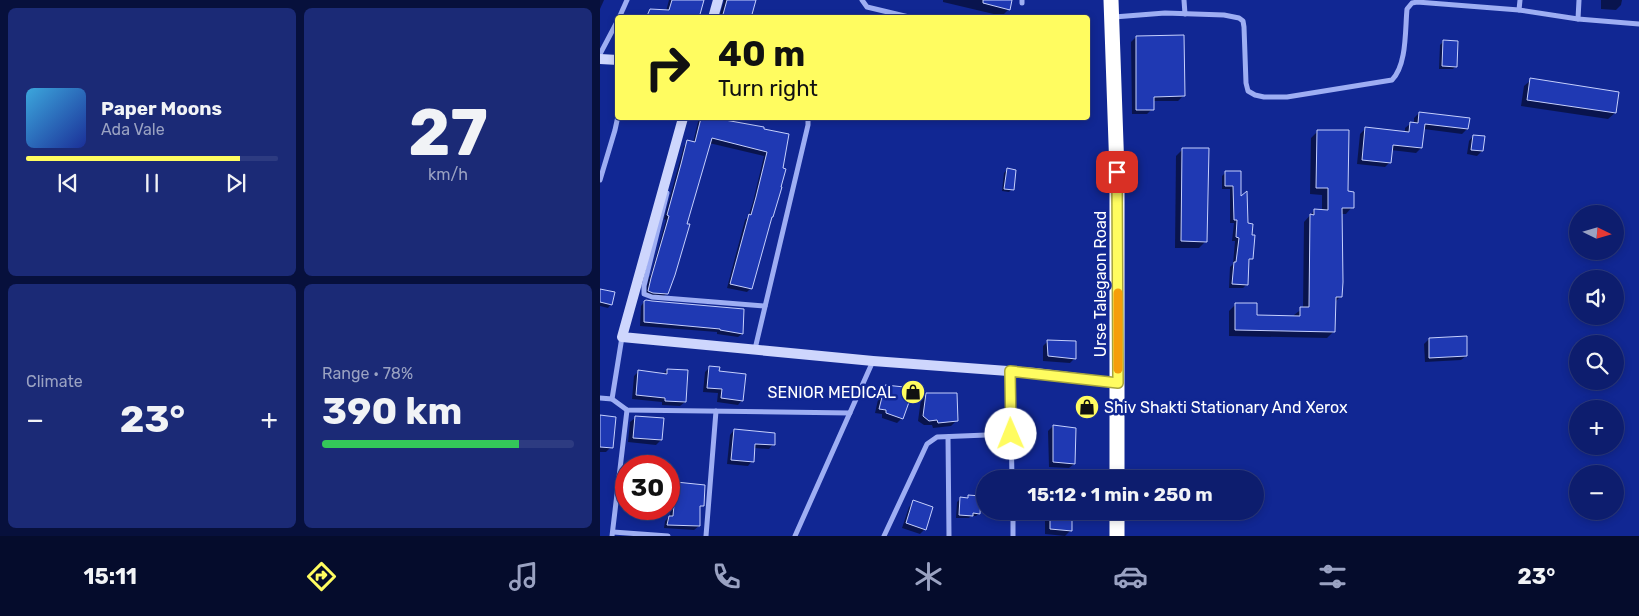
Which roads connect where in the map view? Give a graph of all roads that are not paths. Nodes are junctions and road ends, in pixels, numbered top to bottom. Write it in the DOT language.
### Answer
graph roads {
  1 [pos="627,0"];
  2 [pos="718,0"];
  3 [pos="862,0"];
  4 [pos="1111,0"];
  5 [pos="1184,0"];
  6 [pos="1520,0"];
  7 [pos="1579,0"];
  8 [pos="1468,3"];
  9 [pos="1519,10"];
  10 [pos="1185,14"];
  11 [pos="620,15"];
  12 [pos="714,15"];
  13 [pos="900,15"];
  14 [pos="1112,17"];
  15 [pos="1578,19"];
  16 [pos="1639,24"];
  17 [pos="615,25"];
  18 [pos="600,54"];
  19 [pos="600,59"];
  20 [pos="615,60"];
  21 [pos="617,120"];
  22 [pos="682,120"];
  23 [pos="808,120"];
  24 [pos="680,142"];
  25 [pos="600,180"];
  26 [pos="764,306"];
  27 [pos="622,337"];
  28 [pos="755,349"];
  29 [pos="873,361"];
  30 [pos="1010,371"];
  31 [pos="1118,383"];
  32 [pos="600,398"];
  33 [pos="612,399"];
  34 [pos="627,410"];
  35 [pos="716,411"];
  36 [pos="850,413"];
  37 [pos="1011,434"];
  38 [pos="948,437"];
  39 [pos="1012,470"];
  40 [pos="1117,470"];
  41 [pos="1013,520"];
  42 [pos="1117,520"];
  43 [pos="613,534"];
  44 [pos="668,536"];
  45 [pos="706,536"];
  46 [pos="795,536"];
  47 [pos="884,536"];
  48 [pos="949,536"];
  49 [pos="1013,536"];
  50 [pos="1117,536"];
  1 -- 11 [label="street"];
  2 -- 12 [label="street"];
  3 -- 13 [label="street"];
  4 -- 14 [label="highway, Urse Talegaon Road"];
  5 -- 10 [label="street"];
  6 -- 9 [label="street"];
  7 -- 15 [label="street"];
  8 -- 9 [label="street"];
  8 -- 10 [label="street"];
  9 -- 15 [label="street"];
  10 -- 14 [label="street"];
  14 -- 31 [label="highway, Urse Talegaon Road"];
  15 -- 16 [label="street"];
  17 -- 18 [label="street"];
  19 -- 20 [label="street"];
  21 -- 25 [label="street"];
  22 -- 27 [label="street"];
  23 -- 26 [label="street"];
  24 -- 26 [label="street"];
  26 -- 28 [label="street"];
  27 -- 28 [label="street"];
  27 -- 33 [label="street"];
  28 -- 29 [label="street"];
  29 -- 30 [label="street"];
  29 -- 36 [label="street"];
  30 -- 31 [label="street"];
  30 -- 37 [label="street"];
  31 -- 40 [label="highway, Urse Talegaon Road"];
  32 -- 33 [label="street"];
  33 -- 34 [label="street"];
  34 -- 35 [label="street"];
  34 -- 43 [label="street"];
  35 -- 36 [label="street"];
  35 -- 45 [label="street"];
  36 -- 46 [label="street"];
  37 -- 38 [label="street"];
  37 -- 39 [label="street"];
  38 -- 47 [label="street"];
  38 -- 48 [label="street"];
  41 -- 49 [label="street"];
  42 -- 50 [label="highway"];
  43 -- 44 [label="street"];
}
